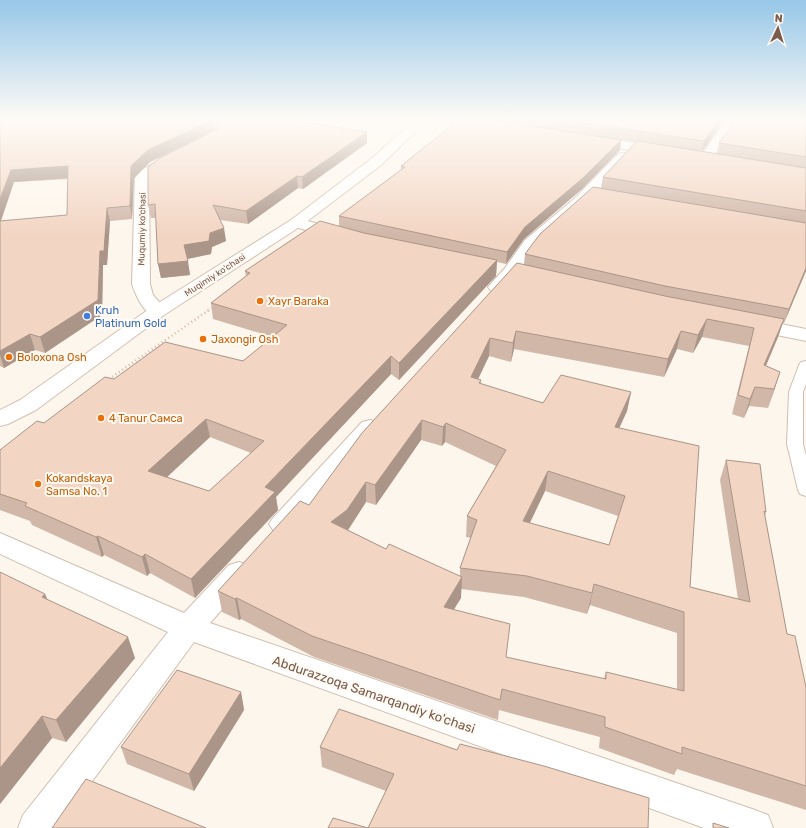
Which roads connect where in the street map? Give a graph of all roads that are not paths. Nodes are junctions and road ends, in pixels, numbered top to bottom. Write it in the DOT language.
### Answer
graph roads {
  1 [pos="174,158"];
  2 [pos="381,158"];
  3 [pos="621,158"];
  4 [pos="704,158"];
  5 [pos="720,161"];
  6 [pos="588,194"];
  7 [pos="604,196"];
  8 [pos="296,223"];
  9 [pos="351,238"];
  10 [pos="484,301"];
  11 [pos="158,312"];
  12 [pos="730,320"];
  13 [pos="806,335"];
  14 [pos="806,365"];
  15 [pos="384,412"];
  16 [pos="0,419"];
  17 [pos="806,490"];
  18 [pos="267,541"];
  19 [pos="0,543"];
  20 [pos="251,558"];
  21 [pos="188,628"];
  22 [pos="36,828"];
  23 [pos="755,828"];
  1 -- 11 [label="street, Muqumiy ko'chasi"];
  2 -- 8 [label="street, Muqimiy ko'chasi"];
  3 -- 6 [label="street"];
  4 -- 5 [label="street"];
  6 -- 7 [label="street"];
  6 -- 10 [label="street"];
  8 -- 9 [label="street"];
  8 -- 11 [label="street, Muqimiy ko'chasi"];
  11 -- 16 [label="street, Muqimiy ko'chasi"];
  12 -- 13 [label="street"];
  14 -- 17 [label="lane"];
  15 -- 18 [label="street"];
  19 -- 21 [label="street, Abdurazzoqa Samarqandiy ko'chasi"];
  20 -- 21 [label="street"];
  21 -- 22 [label="street"];
  21 -- 23 [label="street, Abdurazzoqa Samarqandiy ko'chasi"];
}
